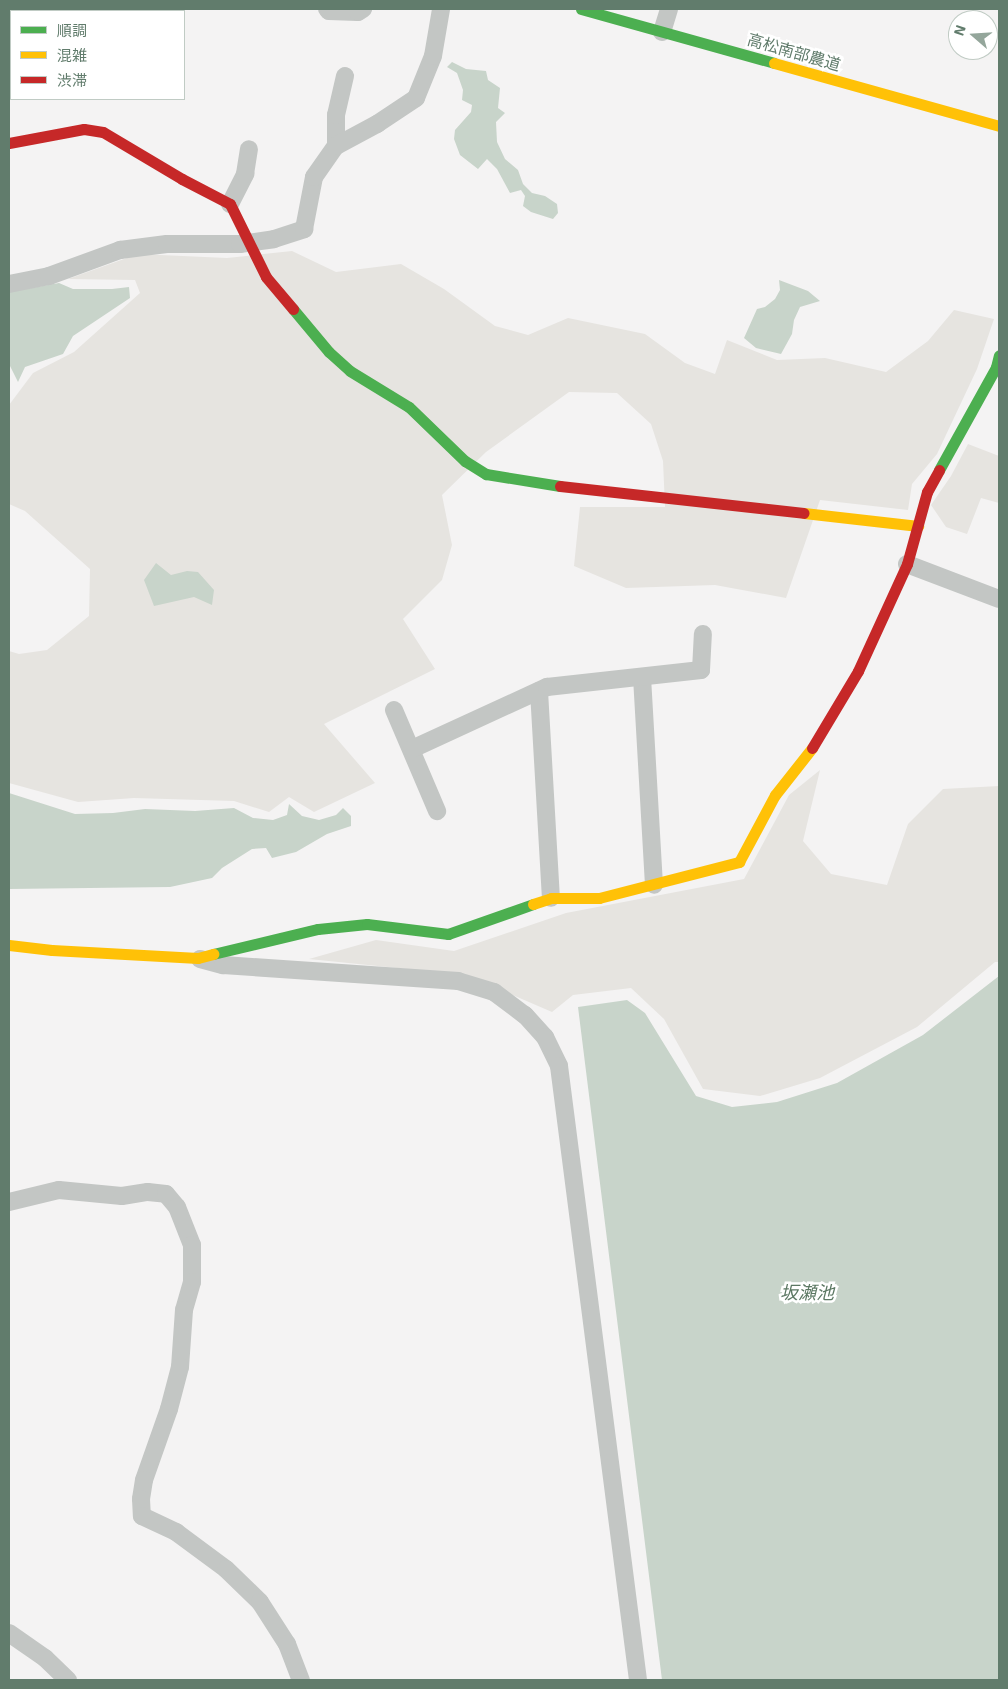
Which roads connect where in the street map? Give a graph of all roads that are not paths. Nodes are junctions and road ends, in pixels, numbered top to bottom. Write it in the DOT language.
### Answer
graph roads {
  1 [pos="327,9"];
  2 [pos="363,9"];
  3 [pos="441,9"];
  4 [pos="581,9"];
  5 [pos="669,9"];
  6 [pos="662,32"];
  7 [pos="345,76"];
  8 [pos="999,126"];
  9 [pos="9,143"];
  10 [pos="336,146"];
  11 [pos="249,149"];
  12 [pos="230,204"];
  13 [pos="249,243"];
  14 [pos="9,284"];
  15 [pos="999,355"];
  16 [pos="997,368"];
  17 [pos="918,526"];
  18 [pos="907,564"];
  19 [pos="999,599"];
  20 [pos="703,634"];
  21 [pos="642,677"];
  22 [pos="539,691"];
  23 [pos="394,710"];
  24 [pos="412,749"];
  25 [pos="437,811"];
  26 [pos="654,884"];
  27 [pos="551,898"];
  28 [pos="9,945"];
  29 [pos="198,958"];
  30 [pos="9,1202"];
  31 [pos="9,1633"];
  32 [pos="68,1680"];
  33 [pos="301,1680"];
  34 [pos="638,1680"];
  1 -- 2 [label="street"];
  3 -- 10 [label="street"];
  4 -- 6 [label="street, 高松南部農道"];
  5 -- 6 [label="street"];
  6 -- 8 [label="street, 高松南部農道"];
  7 -- 10 [label="street"];
  9 -- 12 [label="street"];
  10 -- 13 [label="street"];
  11 -- 12 [label="street"];
  12 -- 13 [label="street"];
  13 -- 14 [label="street"];
  13 -- 17 [label="street"];
  15 -- 16 [label="street"];
  16 -- 17 [label="street"];
  17 -- 18 [label="street"];
  18 -- 19 [label="street"];
  18 -- 26 [label="street"];
  20 -- 21 [label="street"];
  21 -- 22 [label="street"];
  21 -- 26 [label="street"];
  22 -- 24 [label="street"];
  22 -- 27 [label="street"];
  23 -- 24 [label="street"];
  24 -- 25 [label="street"];
  26 -- 27 [label="street"];
  27 -- 29 [label="street"];
  28 -- 29 [label="street"];
  29 -- 34 [label="street"];
  30 -- 33 [label="street"];
  31 -- 32 [label="street"];
}
